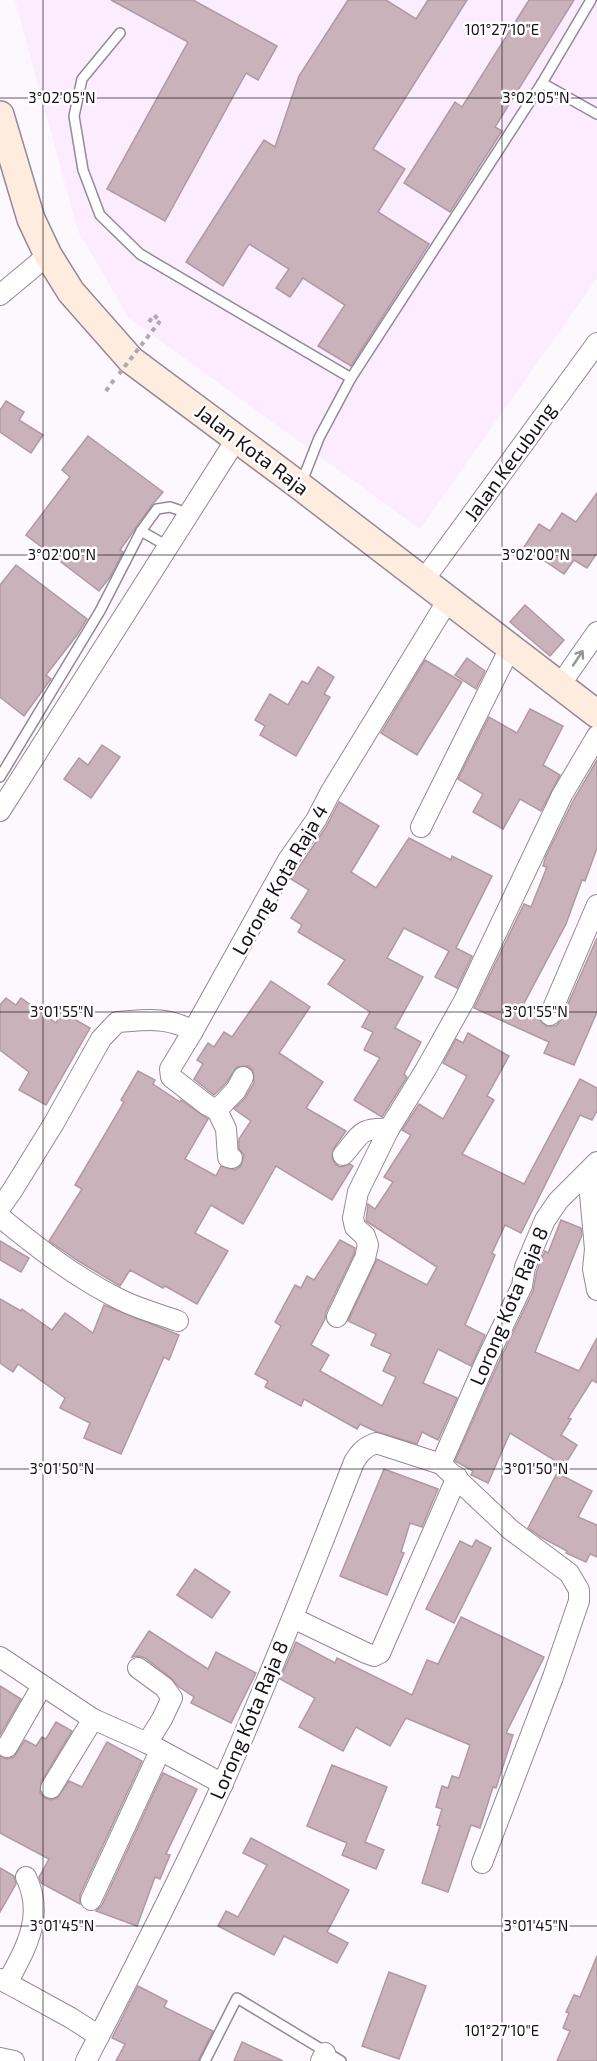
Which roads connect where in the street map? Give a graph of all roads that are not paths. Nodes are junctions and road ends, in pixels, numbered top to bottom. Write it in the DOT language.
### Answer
graph roads {
  1 [pos="591,0"];
  2 [pos="120,33"];
  3 [pos="542,83"];
  4 [pos="597,114"];
  5 [pos="0,115"];
  6 [pos="48,255"];
  7 [pos="0,295"];
  8 [pos="597,344"];
  9 [pos="351,378"];
  10 [pos="237,438"];
  11 [pos="300,486"];
  12 [pos="190,513"];
  13 [pos="141,531"];
  14 [pos="169,547"];
  15 [pos="423,581"];
  16 [pos="448,600"];
  17 [pos="597,632"];
  18 [pos="510,648"];
  19 [pos="560,685"];
  20 [pos="597,714"];
  21 [pos="597,736"];
  22 [pos="0,777"];
  23 [pos="0,811"];
  24 [pos="421,827"];
  25 [pos="597,905"];
  26 [pos="550,1015"];
  27 [pos="193,1031"];
  28 [pos="243,1077"];
  29 [pos="217,1110"];
  30 [pos="389,1129"];
  31 [pos="343,1155"];
  32 [pos="232,1158"];
  33 [pos="592,1167"];
  34 [pos="0,1208"];
  35 [pos="0,1217"];
  36 [pos="597,1290"];
  37 [pos="337,1317"];
  38 [pos="178,1321"];
  39 [pos="441,1464"];
  40 [pos="456,1477"];
  41 [pos="293,1618"];
  42 [pos="0,1657"];
  43 [pos="138,1668"];
  44 [pos="42,1686"];
  45 [pos="93,1719"];
  46 [pos="7,1747"];
  47 [pos="153,1747"];
  48 [pos="223,1784"];
  49 [pos="51,1788"];
  50 [pos="482,1863"];
  51 [pos="26,1877"];
  52 [pos="91,1900"];
  53 [pos="3,1981"];
  54 [pos="99,2036"];
  55 [pos="0,2058"];
  56 [pos="329,2058"];
  57 [pos="14,2061"];
  58 [pos="86,2061"];
  59 [pos="205,2061"];
  1 -- 3 [label="lane"];
  2 -- 9 [label="lane"];
  3 -- 4 [label="lane"];
  3 -- 9 [label="lane"];
  5 -- 6 [label="main road, Jalan Kota Raja"];
  6 -- 7 [label="street"];
  6 -- 10 [label="main road, Jalan Kota Raja"];
  8 -- 15 [label="street, Jalan Kecubung"];
  9 -- 11 [label="lane"];
  10 -- 11 [label="main road, Jalan Kota Raja"];
  10 -- 12 [label="street"];
  11 -- 15 [label="main road, Jalan Kota Raja"];
  12 -- 13 [label="lane"];
  12 -- 14 [label="street"];
  13 -- 14 [label="lane"];
  13 -- 22 [label="lane"];
  14 -- 23 [label="street"];
  15 -- 16 [label="main road, Jalan Kota Raja"];
  16 -- 18 [label="main road, Jalan Kota Raja"];
  16 -- 27 [label="street, Lorong Kota Raja 4"];
  19 -- 17 [label="street, one-way"];
  18 -- 19 [label="main road, Jalan Kota Raja"];
  18 -- 24 [label="street"];
  19 -- 20 [label="main road, Jalan Kota Raja"];
  21 -- 30 [label="street"];
  25 -- 26 [label="street"];
  27 -- 29 [label="street, Lorong Kota Raja 4"];
  27 -- 34 [label="street"];
  28 -- 29 [label="street"];
  29 -- 32 [label="street"];
  30 -- 31 [label="street"];
  30 -- 37 [label="street"];
  33 -- 36 [label="street"];
  33 -- 39 [label="street, Lorong Kota Raja 8"];
  35 -- 38 [label="street"];
  39 -- 40 [label="street, Lorong Kota Raja 8"];
  39 -- 41 [label="street, Lorong Kota Raja 8"];
  40 -- 41 [label="street"];
  40 -- 50 [label="street, Lorong Kota Raja 8"];
  41 -- 48 [label="street, Lorong Kota Raja 8"];
  42 -- 44 [label="street"];
  43 -- 47 [label="street"];
  44 -- 45 [label="street"];
  44 -- 46 [label="street"];
  45 -- 47 [label="street"];
  45 -- 49 [label="street"];
  47 -- 48 [label="street"];
  47 -- 52 [label="street"];
  48 -- 54 [label="street, Lorong Kota Raja 8"];
  51 -- 53 [label="street"];
  53 -- 54 [label="street"];
  54 -- 58 [label="street, Lorong Kota Raja 8"];
  55 -- 57 [label="street"];
  56 -- 59 [label="lane"];
}
